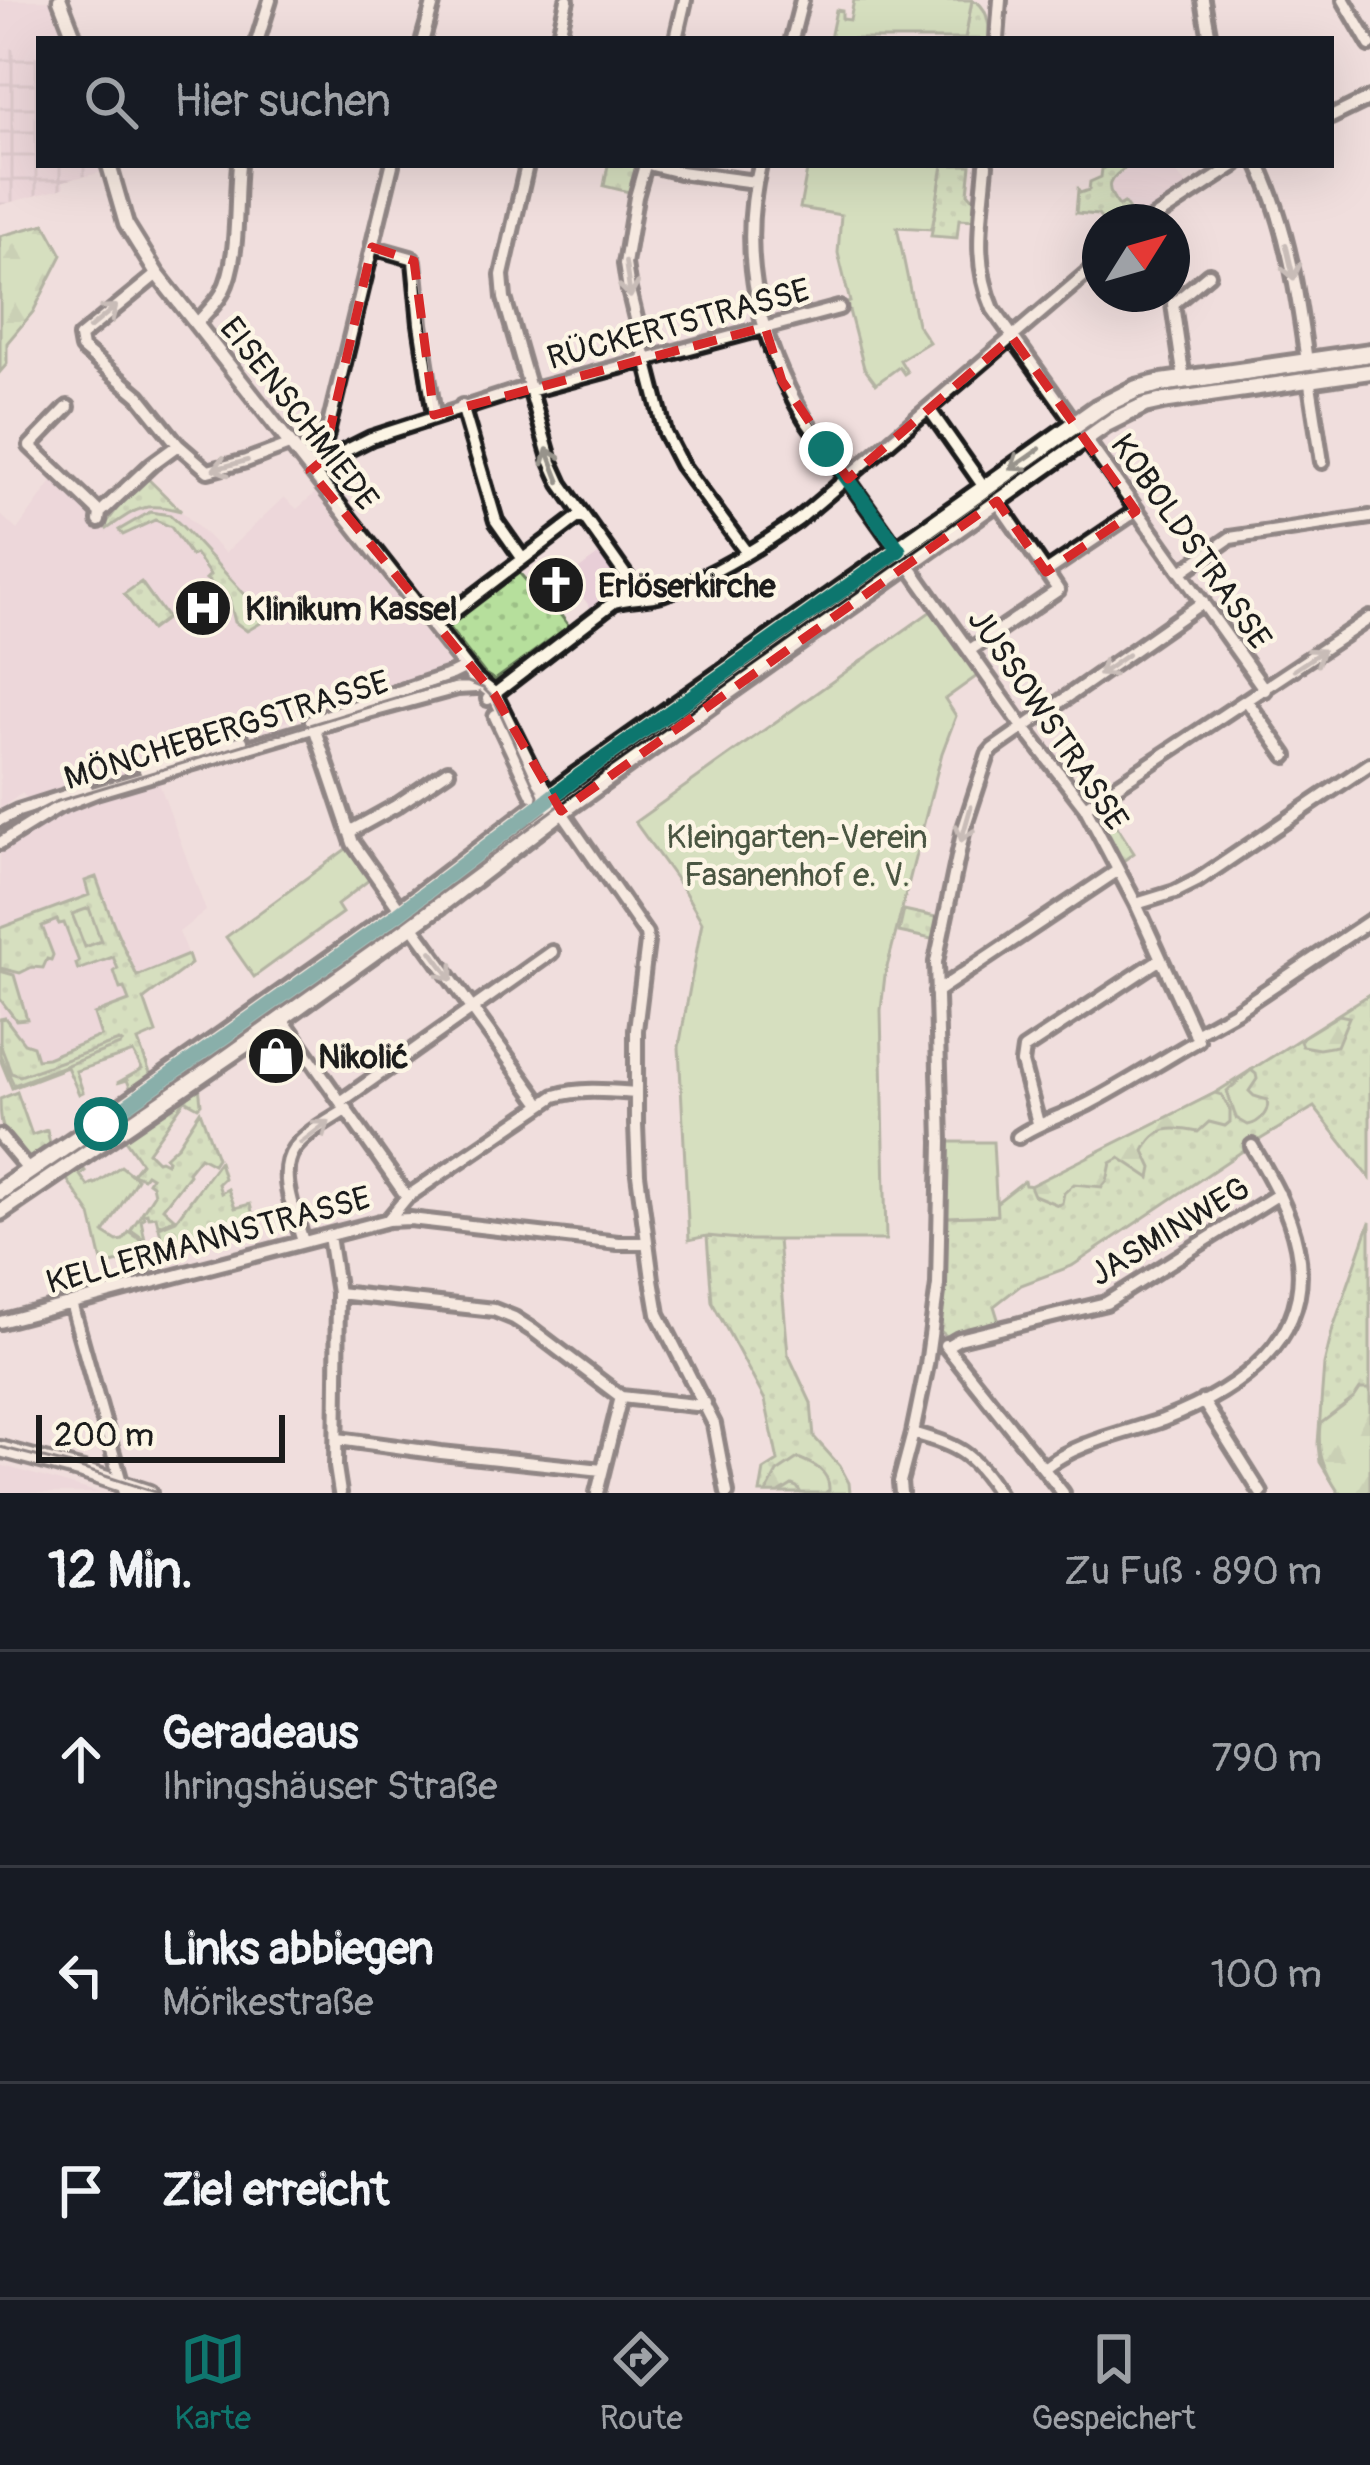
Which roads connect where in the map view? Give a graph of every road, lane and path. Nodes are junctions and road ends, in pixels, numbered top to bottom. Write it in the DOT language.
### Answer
graph roads {
  1 [pos="59,0"];
  2 [pos="270,0"];
  3 [pos="434,0"];
  4 [pos="567,0"];
  5 [pos="685,0"];
  6 [pos="802,0"];
  7 [pos="1000,0"];
  8 [pos="1203,0"];
  9 [pos="1344,0"];
  10 [pos="74,36"];
  11 [pos="259,36"];
  12 [pos="424,36"];
  13 [pos="559,36"];
  14 [pos="677,36"];
  15 [pos="793,36"];
  16 [pos="997,36"];
  17 [pos="1209,36"];
  18 [pos="1370,45"];
  19 [pos="1370,98"];
  20 [pos="1334,116"];
  21 [pos="111,168"];
  22 [pos="239,168"];
  23 [pos="391,168"];
  24 [pos="526,168"];
  25 [pos="647,168"];
  26 [pos="662,168"];
  27 [pos="759,168"];
  28 [pos="986,168"];
  29 [pos="1229,168"];
  30 [pos="1260,168"];
  31 [pos="755,182"];
  32 [pos="1175,204"];
  33 [pos="372,247"];
  34 [pos="157,274"];
  35 [pos="1209,274"];
  36 [pos="1082,277"];
  37 [pos="839,308"];
  38 [pos="196,324"];
  39 [pos="765,328"];
  40 [pos="1012,337"];
  41 [pos="1370,353"];
  42 [pos="646,359"];
  43 [pos="1308,370"];
  44 [pos="1370,370"];
  45 [pos="1184,380"];
  46 [pos="529,389"];
  47 [pos="463,406"];
  48 [pos="68,407"];
  49 [pos="929,409"];
  50 [pos="434,416"];
  51 [pos="1081,431"];
  52 [pos="178,445"];
  53 [pos="289,445"];
  54 [pos="1322,462"];
  55 [pos="315,466"];
  56 [pos="848,479"];
  57 [pos="991,494"];
  58 [pos="1136,511"];
  59 [pos="582,514"];
  60 [pos="1370,517"];
  61 [pos="747,554"];
  62 [pos="904,556"];
  63 [pos="522,558"];
  64 [pos="1046,572"];
  65 [pos="1181,572"];
  66 [pos="641,597"];
  67 [pos="1203,602"];
  68 [pos="1370,618"];
  69 [pos="434,627"];
  70 [pos="970,650"];
  71 [pos="472,678"];
  72 [pos="1265,690"];
  73 [pos="491,696"];
  74 [pos="1247,701"];
  75 [pos="314,724"];
  76 [pos="1023,728"];
  77 [pos="1286,756"];
  78 [pos="1370,764"];
  79 [pos="448,770"];
  80 [pos="544,804"];
  81 [pos="1085,807"];
  82 [pos="0,820"];
  83 [pos="349,832"];
  84 [pos="0,843"];
  85 [pos="1117,871"];
  86 [pos="1136,904"];
  87 [pos="406,918"];
  88 [pos="1370,921"];
  89 [pos="552,952"];
  90 [pos="1159,960"];
  91 [pos="937,992"];
  92 [pos="473,1008"];
  93 [pos="281,1017"];
  94 [pos="1197,1037"];
  95 [pos="636,1093"];
  96 [pos="541,1104"];
  97 [pos="344,1105"];
  98 [pos="1038,1123"];
  99 [pos="0,1136"];
  100 [pos="1018,1137"];
  101 [pos="1252,1146"];
  102 [pos="30,1172"];
  103 [pos="0,1191"];
  104 [pos="1279,1194"];
  105 [pos="407,1197"];
  106 [pos="0,1211"];
  107 [pos="388,1220"];
  108 [pos="329,1236"];
  109 [pos="303,1242"];
  110 [pos="646,1243"];
  111 [pos="338,1293"];
  112 [pos="71,1303"];
  113 [pos="0,1322"];
  114 [pos="931,1341"];
  115 [pos="947,1346"];
  116 [pos="621,1396"];
  117 [pos="1203,1401"];
  118 [pos="705,1403"];
  119 [pos="913,1433"];
  120 [pos="338,1439"];
  121 [pos="0,1449"];
  122 [pos="1044,1468"];
  123 [pos="602,1470"];
  124 [pos="123,1489"];
  125 [pos="149,1493"];
  126 [pos="340,1493"];
  127 [pos="597,1493"];
  128 [pos="727,1493"];
  129 [pos="901,1493"];
  130 [pos="998,1493"];
  131 [pos="1063,1493"];
  132 [pos="1262,1493"];
  1 -- 10 [label="street"];
  2 -- 11 [label="street"];
  3 -- 12 [label="street"];
  4 -- 13 [label="street"];
  5 -- 14 [label="street"];
  6 -- 15 [label="street"];
  7 -- 16 [label="street"];
  8 -- 17 [label="street"];
  9 -- 18 [label="street"];
  19 -- 20 [label="street"];
  21 -- 34 [label="street, EISENSCHMIEDE"];
  22 -- 38 [label="street"];
  23 -- 33 [label="street"];
  24 -- 46 [label="street"];
  25 -- 42 [label="street, one-way"];
  26 -- 31 [label="street"];
  27 -- 31 [label="street, JUSSOWSTRASSE"];
  28 -- 40 [label="street, KOBOLDSTRASSE"];
  29 -- 32 [label="street"];
  30 -- 43 [label="street, one-way"];
  31 -- 39 [label="street, JUSSOWSTRASSE"];
  33 -- 50 [label="street"];
  33 -- 55 [label="street"];
  34 -- 38 [label="street, EISENSCHMIEDE"];
  52 -- 34 [label="street, one-way"];
  35 -- 45 [label="street"];
  36 -- 40 [label="street"];
  37 -- 39 [label="street, RÜCKERTSTRASSE"];
  38 -- 53 [label="street, EISENSCHMIEDE"];
  39 -- 42 [label="street, RÜCKERTSTRASSE"];
  39 -- 56 [label="street, JUSSOWSTRASSE"];
  40 -- 49 [label="street"];
  40 -- 51 [label="street, KOBOLDSTRASSE"];
  41 -- 43 [label="main road"];
  42 -- 46 [label="street, RÜCKERTSTRASSE"];
  42 -- 61 [label="street"];
  43 -- 44 [label="main road"];
  43 -- 45 [label="main road"];
  43 -- 51 [label="main road"];
  43 -- 54 [label="street"];
  45 -- 51 [label="main road"];
  46 -- 47 [label="street, RÜCKERTSTRASSE"];
  59 -- 46 [label="street, one-way"];
  47 -- 50 [label="street, RÜCKERTSTRASSE"];
  47 -- 63 [label="street"];
  48 -- 52 [label="street"];
  49 -- 56 [label="street"];
  49 -- 57 [label="street"];
  50 -- 55 [label="street, RÜCKERTSTRASSE"];
  51 -- 57 [label="main road"];
  51 -- 58 [label="street, KOBOLDSTRASSE"];
  53 -- 52 [label="street, one-way"];
  53 -- 55 [label="street, EISENSCHMIEDE"];
  55 -- 69 [label="street, EISENSCHMIEDE"];
  56 -- 61 [label="street"];
  56 -- 62 [label="street, JUSSOWSTRASSE"];
  57 -- 62 [label="main road"];
  57 -- 64 [label="street"];
  58 -- 64 [label="street"];
  58 -- 65 [label="street, KOBOLDSTRASSE"];
  59 -- 63 [label="street"];
  59 -- 66 [label="street"];
  60 -- 65 [label="street"];
  61 -- 66 [label="street"];
  62 -- 70 [label="street, JUSSOWSTRASSE"];
  62 -- 80 [label="main road"];
  63 -- 69 [label="street"];
  64 -- 70 [label="street"];
  65 -- 67 [label="street, KOBOLDSTRASSE"];
  66 -- 73 [label="street"];
  67 -- 72 [label="street, KOBOLDSTRASSE"];
  67 -- 76 [label="street, one-way"];
  72 -- 68 [label="street, one-way"];
  69 -- 71 [label="street, EISENSCHMIEDE"];
  70 -- 76 [label="street, JUSSOWSTRASSE"];
  71 -- 73 [label="street, EISENSCHMIEDE"];
  71 -- 75 [label="street, MÖNCHEBERGSTRASSE"];
  71 -- 75 [label="street, MÖNCHEBERGSTRASSE"];
  72 -- 74 [label="street"];
  73 -- 80 [label="street, EISENSCHMIEDE"];
  74 -- 77 [label="street, KOBOLDSTRASSE"];
  74 -- 81 [label="street"];
  75 -- 82 [label="street, MÖNCHEBERGSTRASSE"];
  75 -- 83 [label="street"];
  75 -- 84 [label="street, MÖNCHEBERGSTRASSE"];
  76 -- 81 [label="street, JUSSOWSTRASSE"];
  76 -- 91 [label="street, one-way"];
  78 -- 86 [label="street"];
  79 -- 83 [label="street"];
  80 -- 87 [label="main road"];
  80 -- 87 [label="main road"];
  80 -- 95 [label="street"];
  81 -- 85 [label="street, JUSSOWSTRASSE"];
  83 -- 87 [label="street"];
  85 -- 86 [label="street, JUSSOWSTRASSE"];
  85 -- 91 [label="street"];
  86 -- 90 [label="street, JUSSOWSTRASSE"];
  87 -- 92 [label="street, one-way"];
  87 -- 93 [label="main road"];
  87 -- 102 [label="main road"];
  88 -- 94 [label="street"];
  89 -- 92 [label="street"];
  90 -- 94 [label="street, JUSSOWSTRASSE"];
  90 -- 98 [label="street"];
  91 -- 114 [label="street"];
  92 -- 96 [label="street"];
  92 -- 97 [label="street"];
  93 -- 97 [label="street"];
  93 -- 106 [label="main road"];
  94 -- 98 [label="street"];
  95 -- 96 [label="street"];
  95 -- 110 [label="street"];
  96 -- 105 [label="street"];
  97 -- 105 [label="street"];
  109 -- 97 [label="street, one-way"];
  98 -- 100 [label="street"];
  99 -- 102 [label="street"];
  101 -- 104 [label="street"];
  102 -- 103 [label="main road"];
  104 -- 115 [label="street, JASMINWEG"];
  104 -- 117 [label="street"];
  105 -- 107 [label="street"];
  107 -- 108 [label="street, KELLERMANNSTRASSE"];
  107 -- 110 [label="street, KELLERMANNSTRASSE"];
  108 -- 109 [label="street, KELLERMANNSTRASSE"];
  108 -- 111 [label="street"];
  109 -- 112 [label="street, KELLERMANNSTRASSE"];
  110 -- 118 [label="street"];
  111 -- 116 [label="street"];
  111 -- 120 [label="street"];
  112 -- 113 [label="street, KELLERMANNSTRASSE"];
  112 -- 124 [label="street"];
  114 -- 115 [label="street"];
  114 -- 119 [label="street"];
  115 -- 122 [label="street"];
  116 -- 118 [label="street"];
  116 -- 123 [label="street"];
  117 -- 122 [label="street"];
  117 -- 132 [label="street"];
  118 -- 128 [label="street"];
  119 -- 129 [label="street"];
  119 -- 130 [label="street"];
  120 -- 123 [label="street"];
  120 -- 126 [label="street"];
  121 -- 124 [label="main road"];
  122 -- 131 [label="street"];
  123 -- 127 [label="street"];
  124 -- 125 [label="main road"];
}
